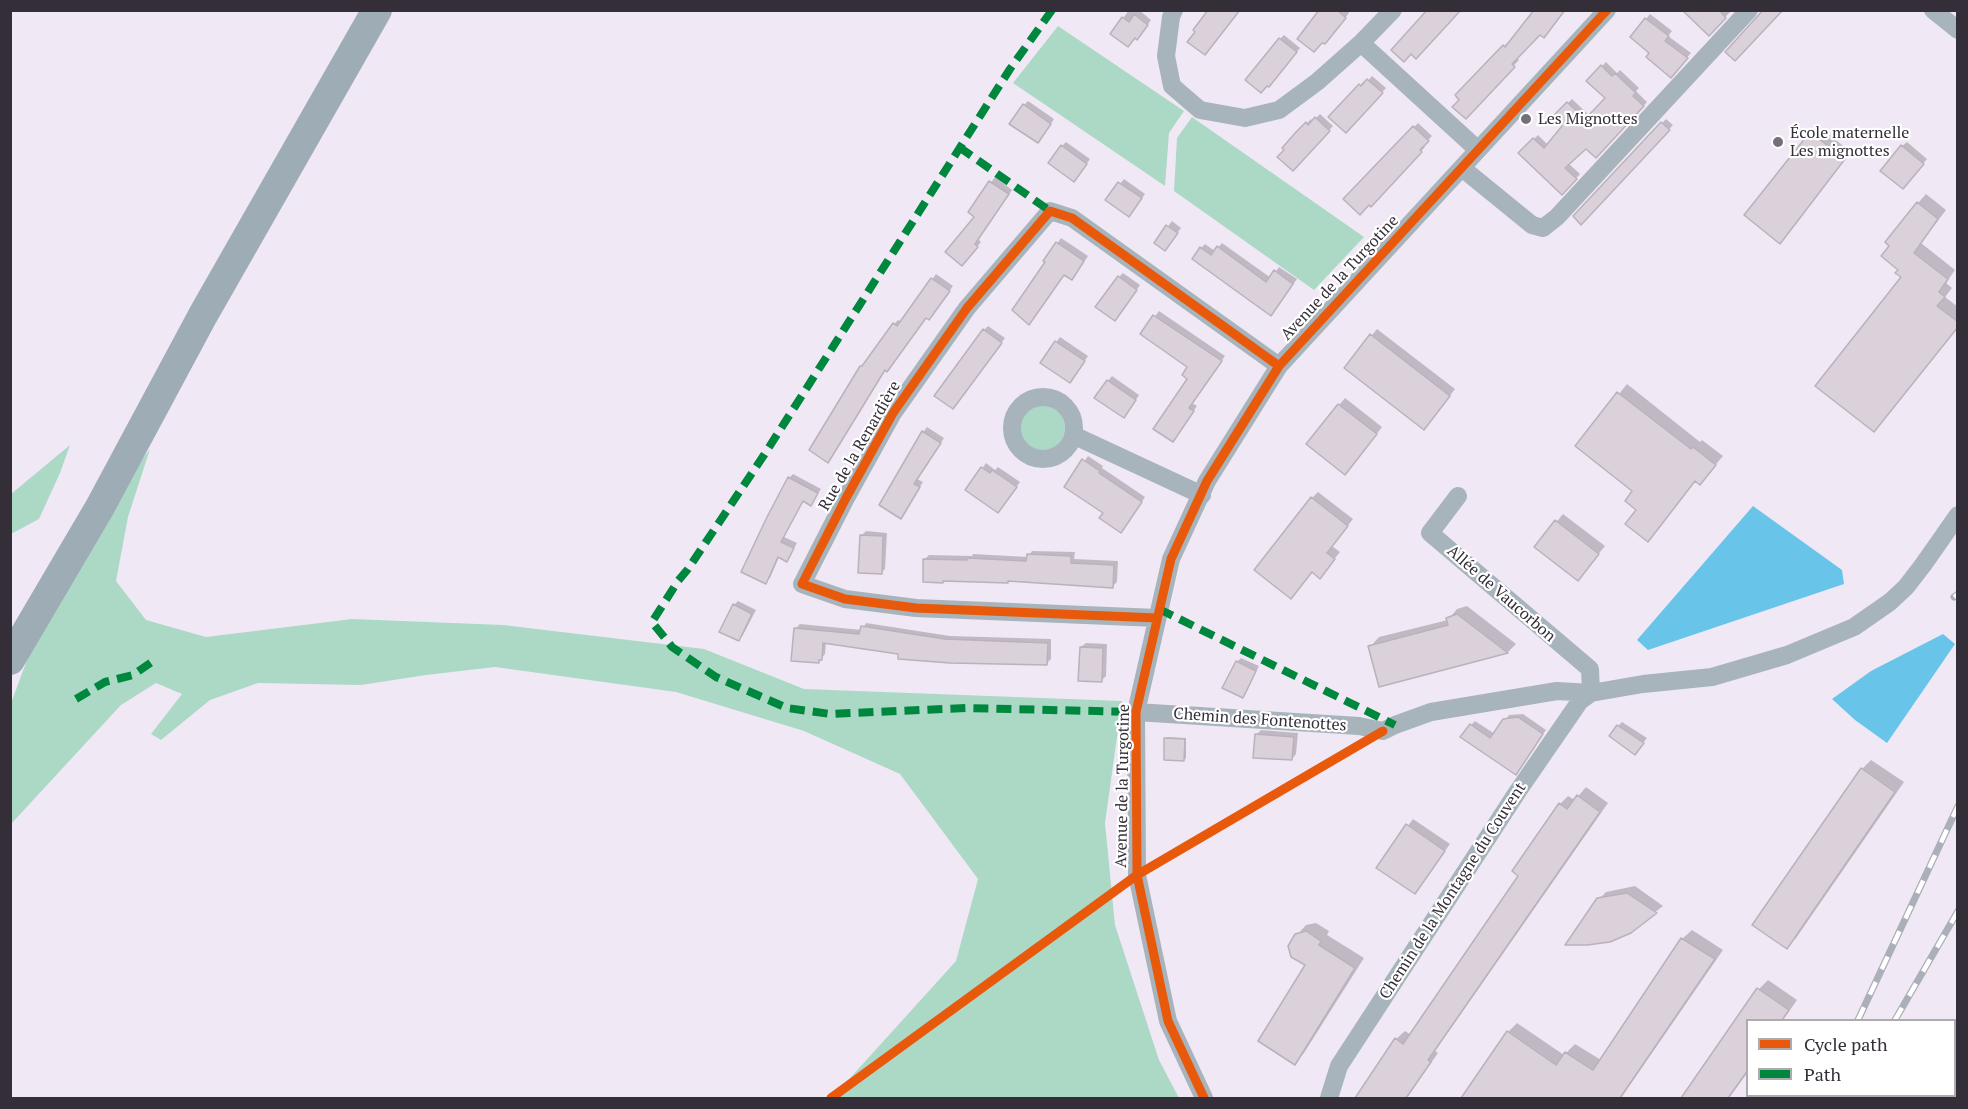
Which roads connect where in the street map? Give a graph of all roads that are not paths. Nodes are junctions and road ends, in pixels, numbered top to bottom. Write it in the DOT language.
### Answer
graph roads {
  1 [pos="377,10"];
  2 [pos="1174,10"];
  3 [pos="1393,10"];
  4 [pos="1607,10"];
  5 [pos="1749,10"];
  6 [pos="1933,10"];
  7 [pos="1958,30"];
  8 [pos="1361,44"];
  9 [pos="1478,150"];
  10 [pos="1462,168"];
  11 [pos="203,315"];
  12 [pos="1279,366"];
  13 [pos="1073,435"];
  14 [pos="1202,495"];
  15 [pos="1458,496"];
  16 [pos="1958,515"];
  17 [pos="1156,618"];
  18 [pos="10,625"];
  19 [pos="10,660"];
  20 [pos="1591,693"];
  21 [pos="1136,712"];
  22 [pos="1204,1098"];
  23 [pos="1329,1098"];
  1 -- 11 [label="main road"];
  2 -- 8 [label="street"];
  3 -- 8 [label="street"];
  4 -- 9 [label="street, Avenue de la Turgotine"];
  5 -- 10 [label="street"];
  6 -- 7 [label="street"];
  8 -- 9 [label="street"];
  9 -- 10 [label="street, Avenue de la Turgotine"];
  10 -- 12 [label="street, Avenue de la Turgotine"];
  11 -- 18 [label="main road"];
  11 -- 19 [label="main road"];
  12 -- 14 [label="street, Avenue de la Turgotine"];
  12 -- 17 [label="street, Rue de la Renardière"];
  13 -- 14 [label="street"];
  14 -- 17 [label="street, Avenue de la Turgotine"];
  15 -- 20 [label="street, Allée de Vaucorbon"];
  16 -- 20 [label="street"];
  17 -- 21 [label="street, Avenue de la Turgotine"];
  20 -- 21 [label="street, Chemin des Fontenottes"];
  20 -- 23 [label="street, Chemin de la Montagne du Couvent"];
  21 -- 22 [label="street, Avenue de la Turgotine"];
}
